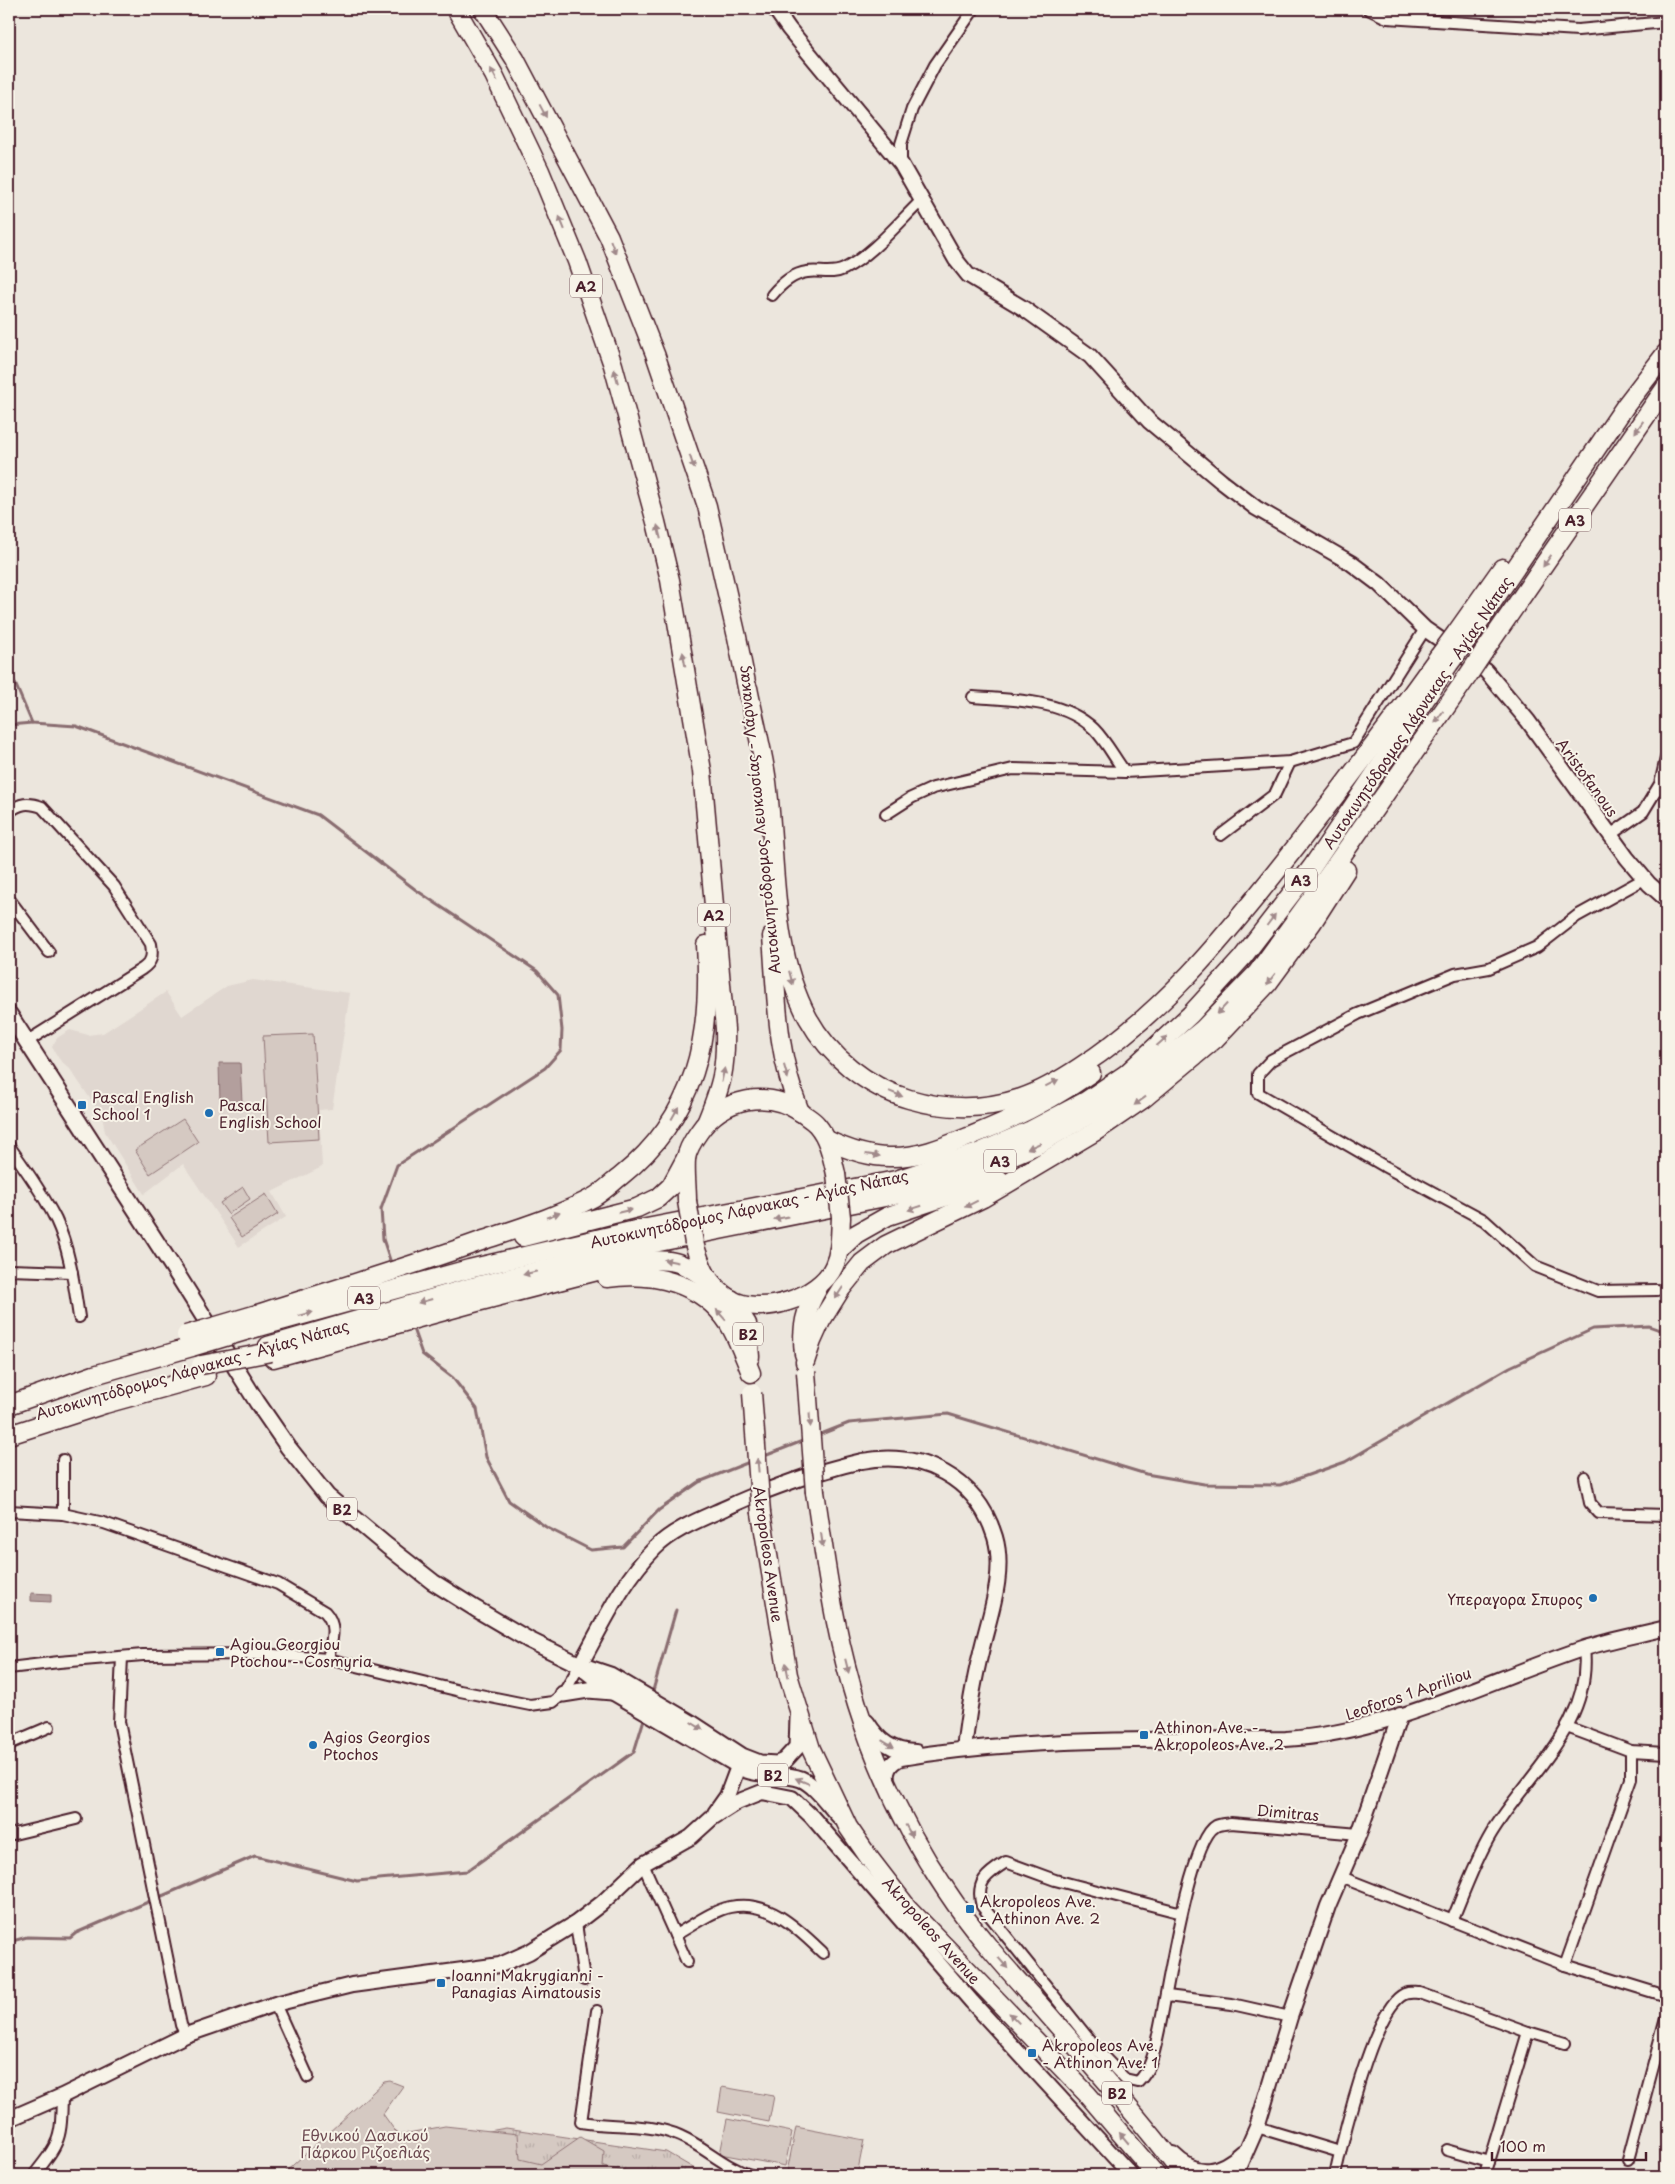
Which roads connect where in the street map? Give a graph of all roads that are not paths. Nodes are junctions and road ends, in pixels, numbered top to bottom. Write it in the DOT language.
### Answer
graph roads {
  1 [pos="456,9"];
  2 [pos="483,9"];
  3 [pos="775,9"];
  4 [pos="974,9"];
  5 [pos="1368,9"];
  6 [pos="1666,22"];
  7 [pos="901,164"];
  8 [pos="922,200"];
  9 [pos="772,295"];
  10 [pos="1666,353"];
  11 [pos="1666,387"];
  12 [pos="1425,629"];
  13 [pos="1444,660"];
  14 [pos="1433,686"];
  15 [pos="748,688"];
  16 [pos="973,697"];
  17 [pos="692,708"];
  18 [pos="1666,758"];
  19 [pos="1290,762"];
  20 [pos="1125,772"];
  21 [pos="1389,789"];
  22 [pos="9,812"];
  23 [pos="886,814"];
  24 [pos="1221,835"];
  25 [pos="1610,835"];
  26 [pos="1644,879"];
  27 [pos="9,899"];
  28 [pos="1666,900"];
  29 [pos="49,952"];
  30 [pos="9,1014"];
  31 [pos="26,1042"];
  32 [pos="800,1112"];
  33 [pos="707,1121"];
  34 [pos="827,1140"];
  35 [pos="9,1146"];
  36 [pos="686,1158"];
  37 [pos="1043,1162"];
  38 [pos="840,1250"];
  39 [pos="425,1262"];
  40 [pos="9,1270"];
  41 [pos="72,1272"];
  42 [pos="713,1284"];
  43 [pos="532,1287"];
  44 [pos="818,1288"];
  45 [pos="1657,1290"];
  46 [pos="731,1299"];
  47 [pos="79,1317"];
  48 [pos="257,1321"];
  49 [pos="189,1341"];
  50 [pos="270,1352"];
  51 [pos="806,1367"];
  52 [pos="204,1371"];
  53 [pos="751,1373"];
  54 [pos="9,1394"];
  55 [pos="9,1404"];
  56 [pos="9,1424"];
  57 [pos="9,1435"];
  58 [pos="63,1460"];
  59 [pos="1585,1477"];
  60 [pos="9,1511"];
  61 [pos="62,1514"];
  62 [pos="1666,1515"];
  63 [pos="1666,1628"];
  64 [pos="1584,1648"];
  65 [pos="122,1657"];
  66 [pos="328,1659"];
  67 [pos="580,1665"];
  68 [pos="9,1668"];
  69 [pos="614,1692"];
  70 [pos="562,1694"];
  71 [pos="648,1705"];
  72 [pos="797,1706"];
  73 [pos="858,1707"];
  74 [pos="1400,1715"];
  75 [pos="1567,1727"];
  76 [pos="49,1728"];
  77 [pos="9,1744"];
  78 [pos="964,1749"];
  79 [pos="1632,1751"];
  80 [pos="942,1752"];
  81 [pos="1666,1754"];
  82 [pos="740,1761"];
  83 [pos="887,1787"];
  84 [pos="712,1818"];
  85 [pos="76,1819"];
  86 [pos="848,1827"];
  87 [pos="9,1833"];
  88 [pos="1359,1834"];
  89 [pos="643,1864"];
  90 [pos="1341,1877"];
  91 [pos="1182,1913"];
  92 [pos="1452,1921"];
  93 [pos="576,1923"];
  94 [pos="675,1935"];
  95 [pos="823,1953"];
  96 [pos="687,1962"];
  97 [pos="1565,1965"];
  98 [pos="584,1980"];
  99 [pos="1167,1996"];
  100 [pos="1666,1996"];
  101 [pos="275,2004"];
  102 [pos="597,2011"];
  103 [pos="1290,2017"];
  104 [pos="1666,2018"];
  105 [pos="1528,2032"];
  106 [pos="186,2035"];
  107 [pos="1565,2043"];
  108 [pos="308,2076"];
  109 [pos="62,2096"];
  110 [pos="9,2119"];
  111 [pos="1147,2127"];
  112 [pos="1257,2127"];
  113 [pos="1247,2148"];
  114 [pos="1447,2150"];
  115 [pos="1340,2152"];
  116 [pos="1628,2160"];
  117 [pos="1489,2162"];
  118 [pos="34,2175"];
  119 [pos="750,2175"];
  120 [pos="1131,2175"];
  121 [pos="1156,2175"];
  122 [pos="1183,2175"];
  123 [pos="1236,2175"];
  124 [pos="1335,2175"];
  125 [pos="1485,2175"];
  17 -- 1 [label="highway, A2, one-way"];
  2 -- 15 [label="highway, Αυτοκινητόδρομος Λευκωσίας - Λάρνακας / A2, one-way"];
  3 -- 7 [label="main road, Aristofanous"];
  4 -- 7 [label="street"];
  5 -- 6 [label="street"];
  7 -- 8 [label="main road, Aristofanous"];
  8 -- 9 [label="street"];
  8 -- 12 [label="main road, Aristofanous"];
  10 -- 13 [label="highway, bridge"];
  11 -- 21 [label="highway, Αυτοκινητόδρομος Λάρνακας - Αγίας Νάπας / A3, one-way, bridge"];
  12 -- 19 [label="street"];
  12 -- 25 [label="main road, Aristofanous"];
  13 -- 14 [label="highway, Αυτοκινητόδρομος Λάρνακας - Αγίας Νάπας / A3"];
  15 -- 13 [label="highway, one-way"];
  34 -- 14 [label="highway, one-way"];
  48 -- 14 [label="highway, Αυτοκινητόδρομος Λάρνακας - Αγίας Νάπας / A3, one-way"];
  15 -- 32 [label="highway, Αυτοκινητόδρομος Λευκωσίας - Λάρνακας / A2, one-way"];
  16 -- 20 [label="street"];
  33 -- 17 [label="highway, A2, one-way"];
  39 -- 17 [label="highway, one-way"];
  18 -- 25 [label="street"];
  19 -- 20 [label="street"];
  19 -- 24 [label="street"];
  20 -- 23 [label="street"];
  21 -- 37 [label="highway, one-way"];
  21 -- 50 [label="highway, Αυτοκινητόδρομος Λάρνακας - Αγίας Νάπας / A3, one-way"];
  22 -- 31 [label="street"];
  25 -- 26 [label="main road, Aristofanous"];
  26 -- 28 [label="main road, Aristofanous"];
  26 -- 45 [label="street"];
  27 -- 29 [label="street"];
  30 -- 31 [label="main road, B2"];
  31 -- 67 [label="main road, B2"];
  32 -- 33 [label="highway"];
  32 -- 34 [label="highway"];
  33 -- 36 [label="highway"];
  34 -- 38 [label="highway, bridge"];
  35 -- 41 [label="street"];
  39 -- 36 [label="highway, one-way"];
  36 -- 42 [label="highway, bridge"];
  37 -- 38 [label="highway, one-way"];
  37 -- 51 [label="highway, one-way"];
  38 -- 44 [label="highway"];
  39 -- 48 [label="highway"];
  40 -- 41 [label="street"];
  41 -- 47 [label="street"];
  42 -- 43 [label="highway, one-way"];
  42 -- 46 [label="highway"];
  43 -- 50 [label="highway"];
  53 -- 43 [label="highway, one-way"];
  44 -- 46 [label="highway"];
  44 -- 51 [label="highway, B2"];
  46 -- 53 [label="highway, B2"];
  48 -- 49 [label="highway, Αυτοκινητόδρομος Λάρνακας - Αγίας Νάπας / A3, bridge"];
  49 -- 54 [label="highway"];
  49 -- 55 [label="highway, Αυτοκινητόδρομος Λάρνακας - Αγίας Νάπας / A3"];
  50 -- 52 [label="highway"];
  51 -- 73 [label="highway, Akropoleos Avenue / B2, one-way, bridge"];
  52 -- 56 [label="highway, Αυτοκινητόδρομος Λάρνακας - Αγίας Νάπας"];
  52 -- 57 [label="highway"];
  72 -- 53 [label="highway, Akropoleos Avenue / B2, one-way, bridge"];
  58 -- 61 [label="street"];
  59 -- 62 [label="street"];
  60 -- 61 [label="street"];
  61 -- 66 [label="street"];
  63 -- 64 [label="main road, Leoforos 1 Apriliou"];
  64 -- 74 [label="main road, Leoforos 1 Apriliou"];
  64 -- 75 [label="street"];
  65 -- 66 [label="street"];
  65 -- 68 [label="street"];
  65 -- 106 [label="street"];
  66 -- 70 [label="street"];
  67 -- 69 [label="main road, B2"];
  67 -- 70 [label="street"];
  67 -- 71 [label="main road, B2"];
  67 -- 78 [label="main road"];
  69 -- 70 [label="main road"];
  69 -- 71 [label="main road, B2"];
  71 -- 82 [label="main road, B2"];
  72 -- 82 [label="main road, B2"];
  72 -- 86 [label="highway, Akropoleos Avenue / B2"];
  73 -- 80 [label="main road, Leoforos 1 Apriliou, one-way"];
  73 -- 83 [label="highway, Akropoleos Avenue / B2"];
  74 -- 78 [label="main road, Leoforos 1 Apriliou"];
  74 -- 88 [label="main road"];
  75 -- 79 [label="street"];
  75 -- 92 [label="street"];
  76 -- 77 [label="street"];
  78 -- 80 [label="main road, Leoforos 1 Apriliou"];
  79 -- 81 [label="street"];
  79 -- 97 [label="street"];
  80 -- 83 [label="main road, Leoforos 1 Apriliou"];
  82 -- 84 [label="main road"];
  86 -- 82 [label="main road, B2, one-way"];
  83 -- 111 [label="highway, Akropoleos Avenue / B2, one-way"];
  84 -- 89 [label="main road"];
  84 -- 120 [label="main road"];
  85 -- 87 [label="street"];
  121 -- 86 [label="highway, Akropoleos Avenue / B2, one-way"];
  88 -- 90 [label="main road"];
  88 -- 91 [label="street, Dimitras"];
  89 -- 93 [label="main road"];
  89 -- 94 [label="street"];
  90 -- 92 [label="street"];
  90 -- 103 [label="main road"];
  91 -- 99 [label="street"];
  91 -- 99 [label="street"];
  92 -- 97 [label="street"];
  93 -- 98 [label="street"];
  93 -- 101 [label="main road"];
  94 -- 95 [label="street"];
  94 -- 96 [label="street"];
  97 -- 100 [label="street"];
  99 -- 103 [label="street"];
  101 -- 106 [label="main road"];
  101 -- 108 [label="street"];
  102 -- 119 [label="street"];
  103 -- 112 [label="main road"];
  104 -- 116 [label="street"];
  105 -- 107 [label="street"];
  105 -- 115 [label="street"];
  105 -- 117 [label="street"];
  106 -- 109 [label="main road"];
  109 -- 110 [label="main road"];
  109 -- 118 [label="street"];
  111 -- 113 [label="main road"];
  111 -- 122 [label="highway, Akropoleos Avenue / B2"];
  112 -- 113 [label="main road"];
  112 -- 115 [label="street"];
  113 -- 123 [label="main road"];
  114 -- 117 [label="street"];
  115 -- 124 [label="street"];
  117 -- 125 [label="street"];
}
